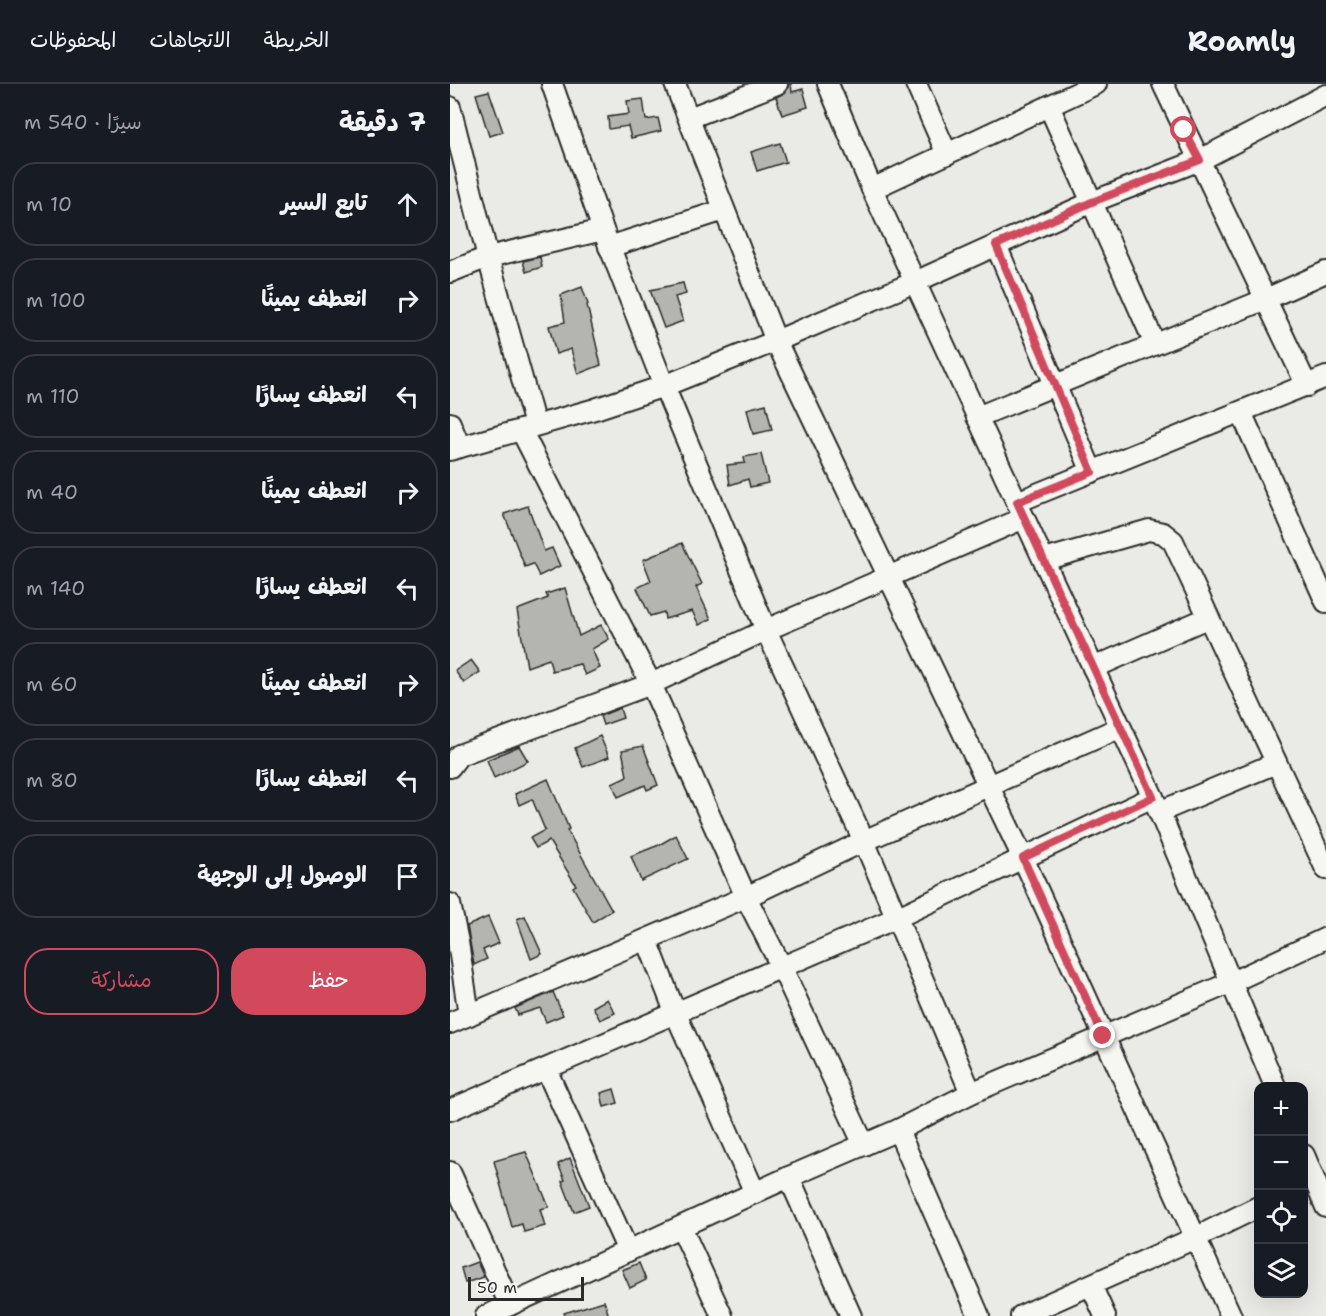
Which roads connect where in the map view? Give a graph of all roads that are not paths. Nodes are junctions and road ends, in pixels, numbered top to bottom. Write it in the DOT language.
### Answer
graph roads {
  1 [pos="552,84"];
  2 [pos="675,84"];
  3 [pos="777,84"];
  4 [pos="828,84"];
  5 [pos="916,84"];
  6 [pos="1096,84"];
  7 [pos="1163,84"];
  8 [pos="1326,95"];
  9 [pos="1049,106"];
  10 [pos="450,107"];
  11 [pos="688,118"];
  12 [pos="947,154"];
  13 [pos="1200,160"];
  14 [pos="872,189"];
  15 [pos="1092,202"];
  16 [pos="724,210"];
  17 [pos="606,238"];
  18 [pos="996,245"];
  19 [pos="488,257"];
  20 [pos="450,272"];
  21 [pos="1326,272"];
  22 [pos="915,282"];
  23 [pos="1266,300"];
  24 [pos="776,341"];
  25 [pos="1155,344"];
  26 [pos="1326,377"];
  27 [pos="1055,384"];
  28 [pos="664,386"];
  29 [pos="1307,386"];
  30 [pos="1241,412"];
  31 [pos="977,417"];
  32 [pos="450,423"];
  33 [pos="528,427"];
  34 [pos="455,448"];
  35 [pos="1092,472"];
  36 [pos="1021,510"];
  37 [pos="1044,560"];
  38 [pos="1319,569"];
  39 [pos="889,578"];
  40 [pos="1326,602"];
  41 [pos="1207,618"];
  42 [pos="766,630"];
  43 [pos="1093,668"];
  44 [pos="651,684"];
  45 [pos="1119,728"];
  46 [pos="1276,763"];
  47 [pos="450,767"];
  48 [pos="987,786"];
  49 [pos="1156,805"];
  50 [pos="864,841"];
  51 [pos="1023,858"];
  52 [pos="1326,869"];
  53 [pos="746,897"];
  54 [pos="450,904"];
  55 [pos="896,918"];
  56 [pos="1326,938"];
  57 [pos="647,940"];
  58 [pos="781,966"];
  59 [pos="1232,982"];
  60 [pos="675,1012"];
  61 [pos="469,1015"];
  62 [pos="450,1023"];
  63 [pos="1103,1036"];
  64 [pos="546,1069"];
  65 [pos="1273,1082"];
  66 [pos="971,1094"];
  67 [pos="450,1110"];
  68 [pos="898,1130"];
  69 [pos="864,1144"];
  70 [pos="450,1172"];
  71 [pos="789,1177"];
  72 [pos="1309,1182"];
  73 [pos="755,1192"];
  74 [pos="1326,1207"];
  75 [pos="1254,1209"];
  76 [pos="681,1227"];
  77 [pos="1195,1238"];
  78 [pos="628,1251"];
  79 [pos="1091,1285"];
  80 [pos="510,1305"];
  81 [pos="486,1316"];
  82 [pos="722,1316"];
  83 [pos="851,1316"];
  84 [pos="979,1316"];
  85 [pos="1021,1316"];
  86 [pos="1105,1316"];
  87 [pos="1231,1316"];
  1 -- 17 [label="street"];
  2 -- 11 [label="street"];
  3 -- 11 [label="street"];
  4 -- 14 [label="street"];
  5 -- 12 [label="street"];
  6 -- 9 [label="street"];
  7 -- 13 [label="street"];
  8 -- 13 [label="street"];
  9 -- 12 [label="street"];
  9 -- 15 [label="street"];
  10 -- 19 [label="street"];
  11 -- 16 [label="street"];
  12 -- 14 [label="street"];
  13 -- 15 [label="street"];
  13 -- 23 [label="street"];
  14 -- 22 [label="street"];
  15 -- 18 [label="street"];
  15 -- 25 [label="street"];
  16 -- 17 [label="street"];
  16 -- 24 [label="street"];
  17 -- 19 [label="street"];
  17 -- 28 [label="street"];
  18 -- 22 [label="street"];
  18 -- 27 [label="street"];
  19 -- 20 [label="street"];
  19 -- 33 [label="street"];
  21 -- 23 [label="street"];
  22 -- 24 [label="street"];
  22 -- 31 [label="street"];
  23 -- 25 [label="street"];
  23 -- 29 [label="street"];
  24 -- 28 [label="street"];
  24 -- 39 [label="street"];
  25 -- 27 [label="street"];
  26 -- 29 [label="street"];
  27 -- 31 [label="street"];
  27 -- 35 [label="street"];
  28 -- 33 [label="street"];
  28 -- 42 [label="street"];
  29 -- 30 [label="street"];
  30 -- 35 [label="street"];
  30 -- 38 [label="street"];
  31 -- 36 [label="street"];
  32 -- 34 [label="street"];
  33 -- 34 [label="street"];
  33 -- 44 [label="street"];
  35 -- 36 [label="street"];
  36 -- 37 [label="street"];
  36 -- 39 [label="street"];
  37 -- 41 [label="street"];
  37 -- 43 [label="street"];
  38 -- 40 [label="street"];
  39 -- 42 [label="street"];
  39 -- 48 [label="street"];
  41 -- 43 [label="street"];
  41 -- 46 [label="street"];
  42 -- 44 [label="street"];
  42 -- 50 [label="street"];
  43 -- 45 [label="street"];
  44 -- 47 [label="street"];
  44 -- 53 [label="street"];
  45 -- 48 [label="street"];
  45 -- 49 [label="street"];
  46 -- 49 [label="street"];
  46 -- 52 [label="street"];
  48 -- 50 [label="street"];
  48 -- 51 [label="street"];
  49 -- 51 [label="street"];
  49 -- 59 [label="street"];
  50 -- 53 [label="street"];
  50 -- 55 [label="street"];
  51 -- 55 [label="street"];
  51 -- 63 [label="street"];
  53 -- 57 [label="street"];
  53 -- 58 [label="street"];
  54 -- 61 [label="street"];
  55 -- 58 [label="street"];
  55 -- 66 [label="street"];
  56 -- 59 [label="street"];
  57 -- 60 [label="street"];
  57 -- 61 [label="street"];
  58 -- 60 [label="street"];
  58 -- 69 [label="street"];
  59 -- 63 [label="street"];
  59 -- 65 [label="street"];
  60 -- 64 [label="street"];
  60 -- 73 [label="street"];
  61 -- 62 [label="street"];
  63 -- 66 [label="street"];
  63 -- 77 [label="street"];
  64 -- 67 [label="street"];
  64 -- 78 [label="street"];
  66 -- 68 [label="street"];
  68 -- 69 [label="street"];
  68 -- 84 [label="street"];
  69 -- 71 [label="street"];
  70 -- 80 [label="street"];
  71 -- 73 [label="street"];
  71 -- 83 [label="street"];
  72 -- 74 [label="street"];
  73 -- 76 [label="street"];
  75 -- 77 [label="street"];
  76 -- 78 [label="street"];
  76 -- 82 [label="street"];
  77 -- 79 [label="street"];
  77 -- 87 [label="street"];
  78 -- 80 [label="street"];
  79 -- 85 [label="street"];
  79 -- 86 [label="street"];
  80 -- 81 [label="street"];
}
